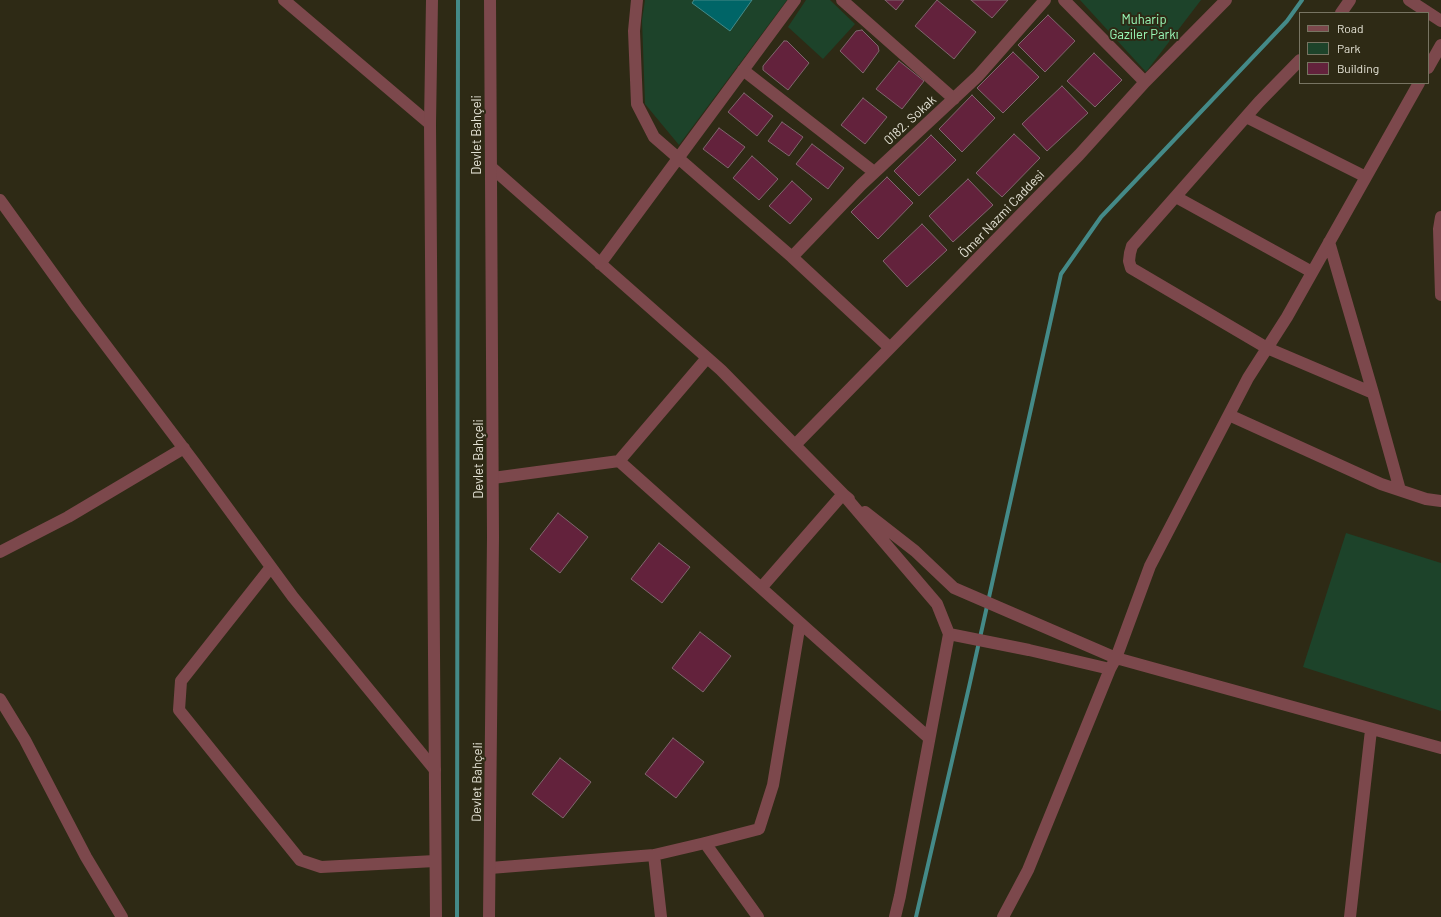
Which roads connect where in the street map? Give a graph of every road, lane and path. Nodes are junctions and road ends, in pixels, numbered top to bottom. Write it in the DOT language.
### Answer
graph roads {
  1 [pos="284,0"];
  2 [pos="432,0"];
  3 [pos="490,0"];
  4 [pos="637,0"];
  5 [pos="795,0"];
  6 [pos="842,0"];
  7 [pos="1045,0"];
  8 [pos="1064,0"];
  9 [pos="1226,0"];
  10 [pos="1350,0"];
  11 [pos="1409,0"];
  12 [pos="1342,12"];
  13 [pos="1427,12"];
  14 [pos="1429,13"];
  15 [pos="1441,21"];
  16 [pos="1441,45"];
  17 [pos="1299,61"];
  18 [pos="1429,66"];
  19 [pos="743,70"];
  20 [pos="1145,82"];
  21 [pos="1418,84"];
  22 [pos="954,99"];
  23 [pos="1246,117"];
  24 [pos="430,124"];
  25 [pos="678,158"];
  26 [pos="491,167"];
  27 [pos="874,172"];
  28 [pos="1366,176"];
  29 [pos="1176,197"];
  30 [pos="0,200"];
  31 [pos="1441,217"];
  32 [pos="1329,242"];
  33 [pos="792,257"];
  34 [pos="600,264"];
  35 [pos="1312,272"];
  36 [pos="1441,295"];
  37 [pos="890,348"];
  38 [pos="1268,348"];
  39 [pos="707,358"];
  40 [pos="1373,393"];
  41 [pos="1229,415"];
  42 [pos="795,445"];
  43 [pos="184,448"];
  44 [pos="619,461"];
  45 [pos="493,478"];
  46 [pos="1400,490"];
  47 [pos="843,494"];
  48 [pos="1441,501"];
  49 [pos="0,552"];
  50 [pos="271,567"];
  51 [pos="761,588"];
  52 [pos="800,623"];
  53 [pos="949,634"];
  54 [pos="1116,658"];
  55 [pos="1110,669"];
  56 [pos="0,699"];
  57 [pos="1371,730"];
  58 [pos="929,738"];
  59 [pos="1441,748"];
  60 [pos="435,770"];
  61 [pos="705,843"];
  62 [pos="654,855"];
  63 [pos="435,861"];
  64 [pos="490,868"];
  65 [pos="1005,916"];
  66 [pos="122,917"];
  67 [pos="436,917"];
  68 [pos="489,917"];
  69 [pos="661,917"];
  70 [pos="758,917"];
  71 [pos="895,917"];
  72 [pos="1350,917"];
  1 -- 24 [label="street"];
  2 -- 24 [label="street"];
  3 -- 26 [label="street, Devlet Bahçeli"];
  4 -- 25 [label="street"];
  5 -- 19 [label="street"];
  6 -- 22 [label="street"];
  7 -- 22 [label="street, 0182. Sokak"];
  8 -- 20 [label="street"];
  9 -- 20 [label="street, Ömer Nazmi Caddesi"];
  10 -- 12 [label="street"];
  11 -- 13 [label="street"];
  14 -- 15 [label="street"];
  16 -- 18 [label="street"];
  17 -- 23 [label="street"];
  19 -- 25 [label="street"];
  19 -- 27 [label="street"];
  20 -- 37 [label="street, Ömer Nazmi Caddesi"];
  21 -- 28 [label="street"];
  22 -- 27 [label="street, 0182. Sokak"];
  23 -- 28 [label="street"];
  23 -- 29 [label="street"];
  24 -- 60 [label="street"];
  25 -- 33 [label="street"];
  25 -- 34 [label="street"];
  26 -- 34 [label="street"];
  26 -- 45 [label="street, Devlet Bahçeli"];
  27 -- 33 [label="street, 0182. Sokak"];
  28 -- 32 [label="street"];
  29 -- 35 [label="street"];
  29 -- 38 [label="street"];
  30 -- 43 [label="street"];
  31 -- 36 [label="street"];
  32 -- 35 [label="street"];
  32 -- 40 [label="street"];
  33 -- 37 [label="street"];
  34 -- 39 [label="street"];
  35 -- 38 [label="street"];
  37 -- 42 [label="street, Ömer Nazmi Caddesi"];
  38 -- 40 [label="street"];
  38 -- 41 [label="street"];
  39 -- 42 [label="street"];
  39 -- 44 [label="street"];
  40 -- 46 [label="street"];
  41 -- 46 [label="street"];
  41 -- 54 [label="street"];
  42 -- 47 [label="street"];
  43 -- 49 [label="street"];
  43 -- 50 [label="street"];
  44 -- 45 [label="street"];
  44 -- 51 [label="street"];
  45 -- 64 [label="street, Devlet Bahçeli"];
  46 -- 48 [label="street"];
  47 -- 51 [label="street"];
  47 -- 53 [label="street"];
  47 -- 54 [label="street"];
  50 -- 60 [label="street"];
  50 -- 63 [label="street"];
  51 -- 52 [label="street"];
  52 -- 58 [label="street"];
  52 -- 61 [label="street"];
  53 -- 55 [label="street"];
  53 -- 58 [label="street"];
  54 -- 55 [label="street"];
  54 -- 57 [label="street"];
  55 -- 65 [label="street"];
  56 -- 66 [label="street"];
  57 -- 59 [label="street"];
  57 -- 72 [label="street"];
  58 -- 71 [label="street"];
  60 -- 63 [label="street"];
  61 -- 62 [label="street"];
  61 -- 70 [label="street"];
  62 -- 64 [label="street"];
  62 -- 69 [label="street"];
  63 -- 67 [label="street"];
  64 -- 68 [label="street, Devlet Bahçeli"];
}
